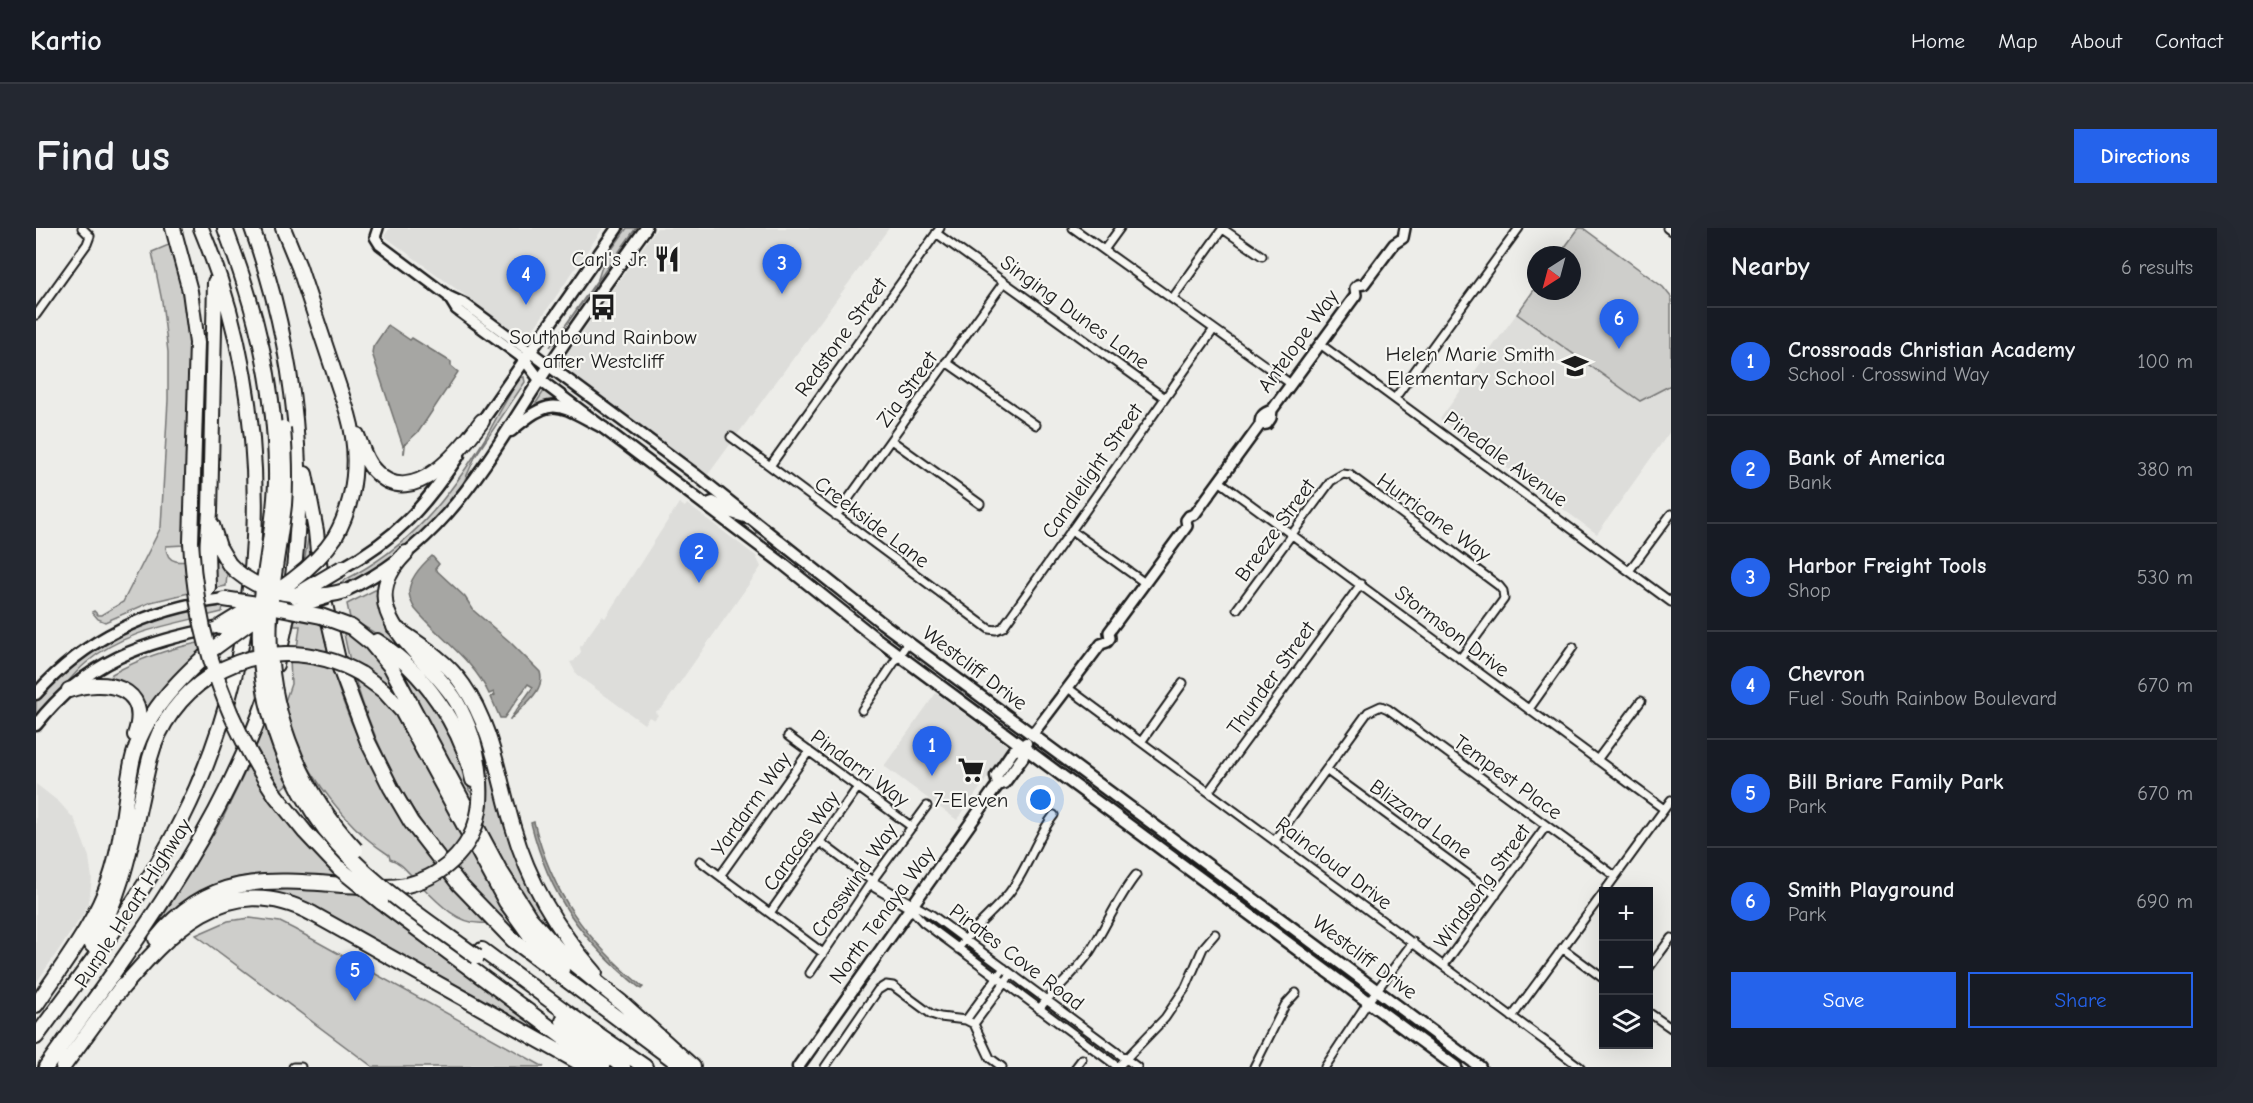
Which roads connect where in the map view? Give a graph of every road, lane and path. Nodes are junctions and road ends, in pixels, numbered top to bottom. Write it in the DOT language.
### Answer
graph roads {
  1 [pos="82,228"];
  2 [pos="173,228"];
  3 [pos="201,228"];
  4 [pos="225,228"];
  5 [pos="233,228"];
  6 [pos="252,228"];
  7 [pos="283,228"];
  8 [pos="617,228"];
  9 [pos="646,228"];
  10 [pos="1073,228"];
  11 [pos="1120,228"];
  12 [pos="1223,228"];
  13 [pos="1519,228"];
  14 [pos="1667,228"];
  15 [pos="1404,229"];
  16 [pos="376,230"];
  17 [pos="938,231"];
  18 [pos="1671,231"];
  19 [pos="237,249"];
  20 [pos="1104,250"];
  21 [pos="1262,256"];
  22 [pos="215,267"];
  23 [pos="1004,282"];
  24 [pos="1172,299"];
  25 [pos="36,315"];
  26 [pos="1214,329"];
  27 [pos="1320,344"];
  28 [pos="526,355"];
  29 [pos="946,362"];
  30 [pos="544,373"];
  31 [pos="1291,384"];
  32 [pos="1165,398"];
  33 [pos="1395,398"];
  34 [pos="348,414"];
  35 [pos="482,421"];
  36 [pos="1036,425"];
  37 [pos="604,428"];
  38 [pos="296,430"];
  39 [pos="641,434"];
  40 [pos="731,437"];
  41 [pos="501,439"];
  42 [pos="891,440"];
  43 [pos="643,459"];
  44 [pos="770,466"];
  45 [pos="1343,474"];
  46 [pos="1219,481"];
  47 [pos="980,504"];
  48 [pos="705,505"];
  49 [pos="210,512"];
  50 [pos="1671,514"];
  51 [pos="836,516"];
  52 [pos="751,518"];
  53 [pos="1071,530"];
  54 [pos="1293,534"];
  55 [pos="788,548"];
  56 [pos="406,553"];
  57 [pos="778,560"];
  58 [pos="342,568"];
  59 [pos="1629,571"];
  60 [pos="1145,583"];
  61 [pos="1360,584"];
  62 [pos="277,591"];
  63 [pos="345,591"];
  64 [pos="297,594"];
  65 [pos="224,599"];
  66 [pos="1671,602"];
  67 [pos="195,603"];
  68 [pos="258,604"];
  69 [pos="275,607"];
  70 [pos="291,609"];
  71 [pos="1237,609"];
  72 [pos="254,619"];
  73 [pos="220,627"];
  74 [pos="351,627"];
  75 [pos="394,627"];
  76 [pos="996,630"];
  77 [pos="908,642"];
  78 [pos="1573,647"];
  79 [pos="898,655"];
  80 [pos="1460,659"];
  81 [pos="1183,683"];
  82 [pos="1068,688"];
  83 [pos="69,690"];
  84 [pos="36,693"];
  85 [pos="1641,701"];
  86 [pos="1528,709"];
  87 [pos="862,710"];
  88 [pos="36,725"];
  89 [pos="788,736"];
  90 [pos="1028,741"];
  91 [pos="1141,742"];
  92 [pos="809,751"];
  93 [pos="1598,760"];
  94 [pos="1326,770"];
  95 [pos="858,787"];
  96 [pos="1209,791"];
  97 [pos="127,793"];
  98 [pos="1671,800"];
  99 [pos="480,803"];
  100 [pos="927,806"];
  101 [pos="1665,809"];
  102 [pos="1054,815"];
  103 [pos="1546,825"];
  104 [pos="912,827"];
  105 [pos="1275,840"];
  106 [pos="820,842"];
  107 [pos="700,861"];
  108 [pos="1136,875"];
  109 [pos="720,876"];
  110 [pos="1615,876"];
  111 [pos="872,881"];
  112 [pos="1607,887"];
  113 [pos="1496,895"];
  114 [pos="1599,899"];
  115 [pos="912,907"];
  116 [pos="770,913"];
  117 [pos="1215,934"];
  118 [pos="1671,938"];
  119 [pos="965,939"];
  120 [pos="1413,942"];
  121 [pos="1563,948"];
  122 [pos="958,949"];
  123 [pos="823,952"];
  124 [pos="480,954"];
  125 [pos="1653,962"];
  126 [pos="1444,965"];
  127 [pos="86,968"];
  128 [pos="1004,969"];
  129 [pos="810,973"];
  130 [pos="1011,974"];
  131 [pos="1599,975"];
  132 [pos="997,978"];
  133 [pos="1004,983"];
  134 [pos="582,992"];
  135 [pos="1296,993"];
  136 [pos="117,994"];
  137 [pos="1373,996"];
  138 [pos="1046,1000"];
  139 [pos="622,1003"];
  140 [pos="36,1005"];
  141 [pos="1039,1009"];
  142 [pos="1653,1015"];
  143 [pos="1512,1017"];
  144 [pos="966,1020"];
  145 [pos="974,1024"];
  146 [pos="1671,1028"];
  147 [pos="36,1038"];
  148 [pos="1082,1059"];
  149 [pos="1126,1059"];
  150 [pos="46,1067"];
  151 [pos="63,1067"];
  152 [pos="587,1067"];
  153 [pos="603,1067"];
  154 [pos="623,1067"];
  155 [pos="645,1067"];
  156 [pos="683,1067"];
  157 [pos="693,1067"];
  158 [pos="798,1067"];
  159 [pos="825,1067"];
  160 [pos="1002,1067"];
  161 [pos="1077,1067"];
  162 [pos="1118,1067"];
  163 [pos="1137,1067"];
  164 [pos="1254,1067"];
  165 [pos="1325,1067"];
  166 [pos="1456,1067"];
  167 [pos="1480,1067"];
  168 [pos="1580,1067"];
  1 -- 25 [label="street"];
  2 -- 153 [label="highway, bridge"];
  3 -- 22 [label="highway, Purple Heart Highway"];
  4 -- 19 [label="highway"];
  5 -- 19 [label="highway"];
  6 -- 38 [label="highway, Purple Heart Highway"];
  7 -- 34 [label="highway"];
  8 -- 28 [label="main road"];
  9 -- 30 [label="main road"];
  10 -- 20 [label="street"];
  11 -- 20 [label="street"];
  12 -- 21 [label="street"];
  12 -- 24 [label="street"];
  13 -- 33 [label="street"];
  14 -- 18 [label="street"];
  15 -- 27 [label="street, Antelope Way"];
  16 -- 28 [label="street, Westcliff Drive"];
  17 -- 23 [label="street, Singing Dunes Lane"];
  17 -- 44 [label="street, Redstone Street"];
  19 -- 124 [label="highway, bridge"];
  20 -- 24 [label="street"];
  22 -- 49 [label="highway"];
  22 -- 127 [label="highway, Purple Heart Highway"];
  23 -- 29 [label="street, Zia Street"];
  23 -- 32 [label="street, Singing Dunes Lane"];
  24 -- 26 [label="street"];
  26 -- 31 [label="street"];
  26 -- 32 [label="street, Candlelight Street"];
  27 -- 31 [label="street, Antelope Way"];
  27 -- 33 [label="street, Pinedale Avenue"];
  28 -- 30 [label="main road, Westcliff Drive"];
  28 -- 30 [label="main road, Westcliff Drive"];
  28 -- 35 [label="main road"];
  29 -- 36 [label="street"];
  29 -- 42 [label="street, Zia Street"];
  30 -- 37 [label="main road, Westcliff Drive"];
  30 -- 39 [label="main road, Westcliff Drive"];
  30 -- 41 [label="main road"];
  31 -- 46 [label="street, Antelope Way"];
  32 -- 53 [label="street, Candlelight Street"];
  33 -- 59 [label="street, Pinedale Avenue"];
  34 -- 35 [label="highway"];
  34 -- 62 [label="highway, bridge"];
  35 -- 58 [label="main road"];
  37 -- 41 [label="main road"];
  37 -- 43 [label="main road, Westcliff Drive"];
  38 -- 134 [label="highway"];
  38 -- 150 [label="highway, Purple Heart Highway"];
  39 -- 43 [label="main road"];
  39 -- 52 [label="main road, Westcliff Drive"];
  40 -- 44 [label="street, Creekside Lane"];
  41 -- 56 [label="main road"];
  42 -- 47 [label="street"];
  42 -- 51 [label="street, Zia Street"];
  43 -- 48 [label="main road, Westcliff Drive"];
  44 -- 51 [label="street, Creekside Lane"];
  45 -- 54 [label="street, Breeze Street"];
  45 -- 80 [label="street, Hurricane Way"];
  46 -- 54 [label="street, Stormson Drive"];
  46 -- 60 [label="street, Antelope Way"];
  48 -- 52 [label="main road"];
  48 -- 57 [label="main road, Westcliff Drive"];
  49 -- 62 [label="highway, bridge"];
  49 -- 67 [label="highway"];
  50 -- 59 [label="street"];
  51 -- 76 [label="street, Creekside Lane"];
  52 -- 55 [label="main road, Westcliff Drive"];
  53 -- 60 [label="street"];
  53 -- 76 [label="street, Candlelight Street"];
  54 -- 61 [label="street, Stormson Drive"];
  54 -- 71 [label="street, Breeze Street"];
  55 -- 57 [label="main road"];
  55 -- 77 [label="main road, Westcliff Drive"];
  56 -- 63 [label="main road"];
  56 -- 75 [label="highway"];
  57 -- 79 [label="main road, Westcliff Drive"];
  58 -- 62 [label="main road, bridge"];
  58 -- 64 [label="highway, bridge"];
  59 -- 66 [label="street, Pinedale Avenue"];
  60 -- 82 [label="street, Antelope Way"];
  61 -- 80 [label="street, Stormson Drive"];
  61 -- 96 [label="street, Thunder Street"];
  62 -- 64 [label="highway, bridge"];
  62 -- 65 [label="main road, bridge"];
  62 -- 68 [label="highway, bridge"];
  63 -- 64 [label="highway, bridge"];
  63 -- 70 [label="main road, bridge"];
  64 -- 69 [label="highway, bridge"];
  65 -- 67 [label="main road"];
  65 -- 68 [label="highway, bridge"];
  67 -- 84 [label="main road"];
  68 -- 69 [label="highway, bridge"];
  68 -- 73 [label="highway, bridge"];
  69 -- 70 [label="highway, bridge"];
  69 -- 72 [label="highway, bridge"];
  70 -- 72 [label="main road, bridge"];
  70 -- 74 [label="highway, bridge"];
  72 -- 73 [label="main road, bridge"];
  72 -- 97 [label="highway, bridge"];
  73 -- 83 [label="main road"];
  74 -- 99 [label="highway"];
  74 -- 139 [label="highway"];
  75 -- 99 [label="highway"];
  75 -- 139 [label="highway"];
  77 -- 79 [label="street"];
  77 -- 90 [label="main road, Westcliff Drive"];
  78 -- 86 [label="street"];
  79 -- 87 [label="street"];
  79 -- 90 [label="main road, Westcliff Drive"];
  80 -- 86 [label="street, Stormson Drive"];
  81 -- 91 [label="street"];
  82 -- 90 [label="street, Antelope Way"];
  82 -- 91 [label="street, Raincloud Drive"];
  83 -- 88 [label="main road"];
  83 -- 97 [label="highway"];
  85 -- 93 [label="street"];
  86 -- 93 [label="street, Stormson Drive"];
  89 -- 92 [label="street, Pindarri Way"];
  90 -- 115 [label="main road, North Tenaya Way"];
  90 -- 137 [label="main road, Westcliff Drive"];
  91 -- 96 [label="street, Raincloud Drive"];
  92 -- 95 [label="street, Pindarri Way"];
  92 -- 109 [label="street, Yardarm Way"];
  93 -- 101 [label="street, Stormson Drive"];
  94 -- 103 [label="street, Tempest Place"];
  94 -- 105 [label="street"];
  94 -- 113 [label="street, Blizzard Lane"];
  95 -- 104 [label="street, Pindarri Way"];
  95 -- 106 [label="street, Caracas Way"];
  96 -- 105 [label="street, Raincloud Drive"];
  97 -- 140 [label="highway"];
  98 -- 101 [label="street"];
  99 -- 136 [label="highway, bridge"];
  100 -- 104 [label="street, Crosswind Way"];
  101 -- 110 [label="street"];
  102 -- 119 [label="street"];
  103 -- 110 [label="street, Tempest Place"];
  103 -- 113 [label="street, Windsong Street"];
  104 -- 111 [label="street, Crosswind Way"];
  105 -- 120 [label="street, Raincloud Drive"];
  106 -- 111 [label="street, Pirates Cove Road"];
  106 -- 116 [label="street, Caracas Way"];
  107 -- 109 [label="street"];
  108 -- 138 [label="street"];
  109 -- 116 [label="street"];
  110 -- 112 [label="street"];
  111 -- 115 [label="street, Pirates Cove Road"];
  111 -- 123 [label="street, Crosswind Way"];
  113 -- 126 [label="street, Windsong Street"];
  114 -- 121 [label="street"];
  115 -- 119 [label="street, Pirates Cove Road"];
  115 -- 122 [label="street, Pirates Cove Road"];
  115 -- 158 [label="main road, North Tenaya Way"];
  116 -- 123 [label="street"];
  117 -- 149 [label="street"];
  118 -- 125 [label="street"];
  119 -- 122 [label="street"];
  119 -- 128 [label="street, Pirates Cove Road"];
  120 -- 126 [label="street, Raincloud Drive"];
  120 -- 137 [label="street"];
  121 -- 131 [label="street"];
  121 -- 143 [label="street"];
  122 -- 132 [label="street, Pirates Cove Road"];
  123 -- 129 [label="street, Crosswind Way"];
  124 -- 154 [label="highway"];
  124 -- 155 [label="highway"];
  126 -- 143 [label="street, Raincloud Drive"];
  127 -- 134 [label="highway, bridge"];
  127 -- 147 [label="highway, Purple Heart Highway"];
  128 -- 130 [label="street, Pirates Cove Road"];
  128 -- 132 [label="street"];
  130 -- 133 [label="street"];
  130 -- 138 [label="street, Pirates Cove Road"];
  132 -- 133 [label="street, Pirates Cove Road"];
  132 -- 144 [label="street"];
  133 -- 141 [label="street, Pirates Cove Road"];
  133 -- 145 [label="street"];
  134 -- 156 [label="highway"];
  135 -- 164 [label="street"];
  136 -- 151 [label="highway"];
  136 -- 152 [label="highway"];
  137 -- 165 [label="street"];
  137 -- 166 [label="main road, Westcliff Drive"];
  137 -- 167 [label="main road, Westcliff Drive"];
  138 -- 141 [label="street"];
  138 -- 149 [label="street, Pirates Cove Road"];
  139 -- 157 [label="highway"];
  141 -- 162 [label="street, Pirates Cove Road"];
  142 -- 146 [label="street"];
  143 -- 168 [label="street, Raincloud Drive"];
  144 -- 145 [label="street"];
  144 -- 159 [label="street"];
  145 -- 160 [label="street"];
  148 -- 161 [label="street"];
  149 -- 162 [label="street"];
  149 -- 163 [label="street, Pirates Cove Road"];
}
